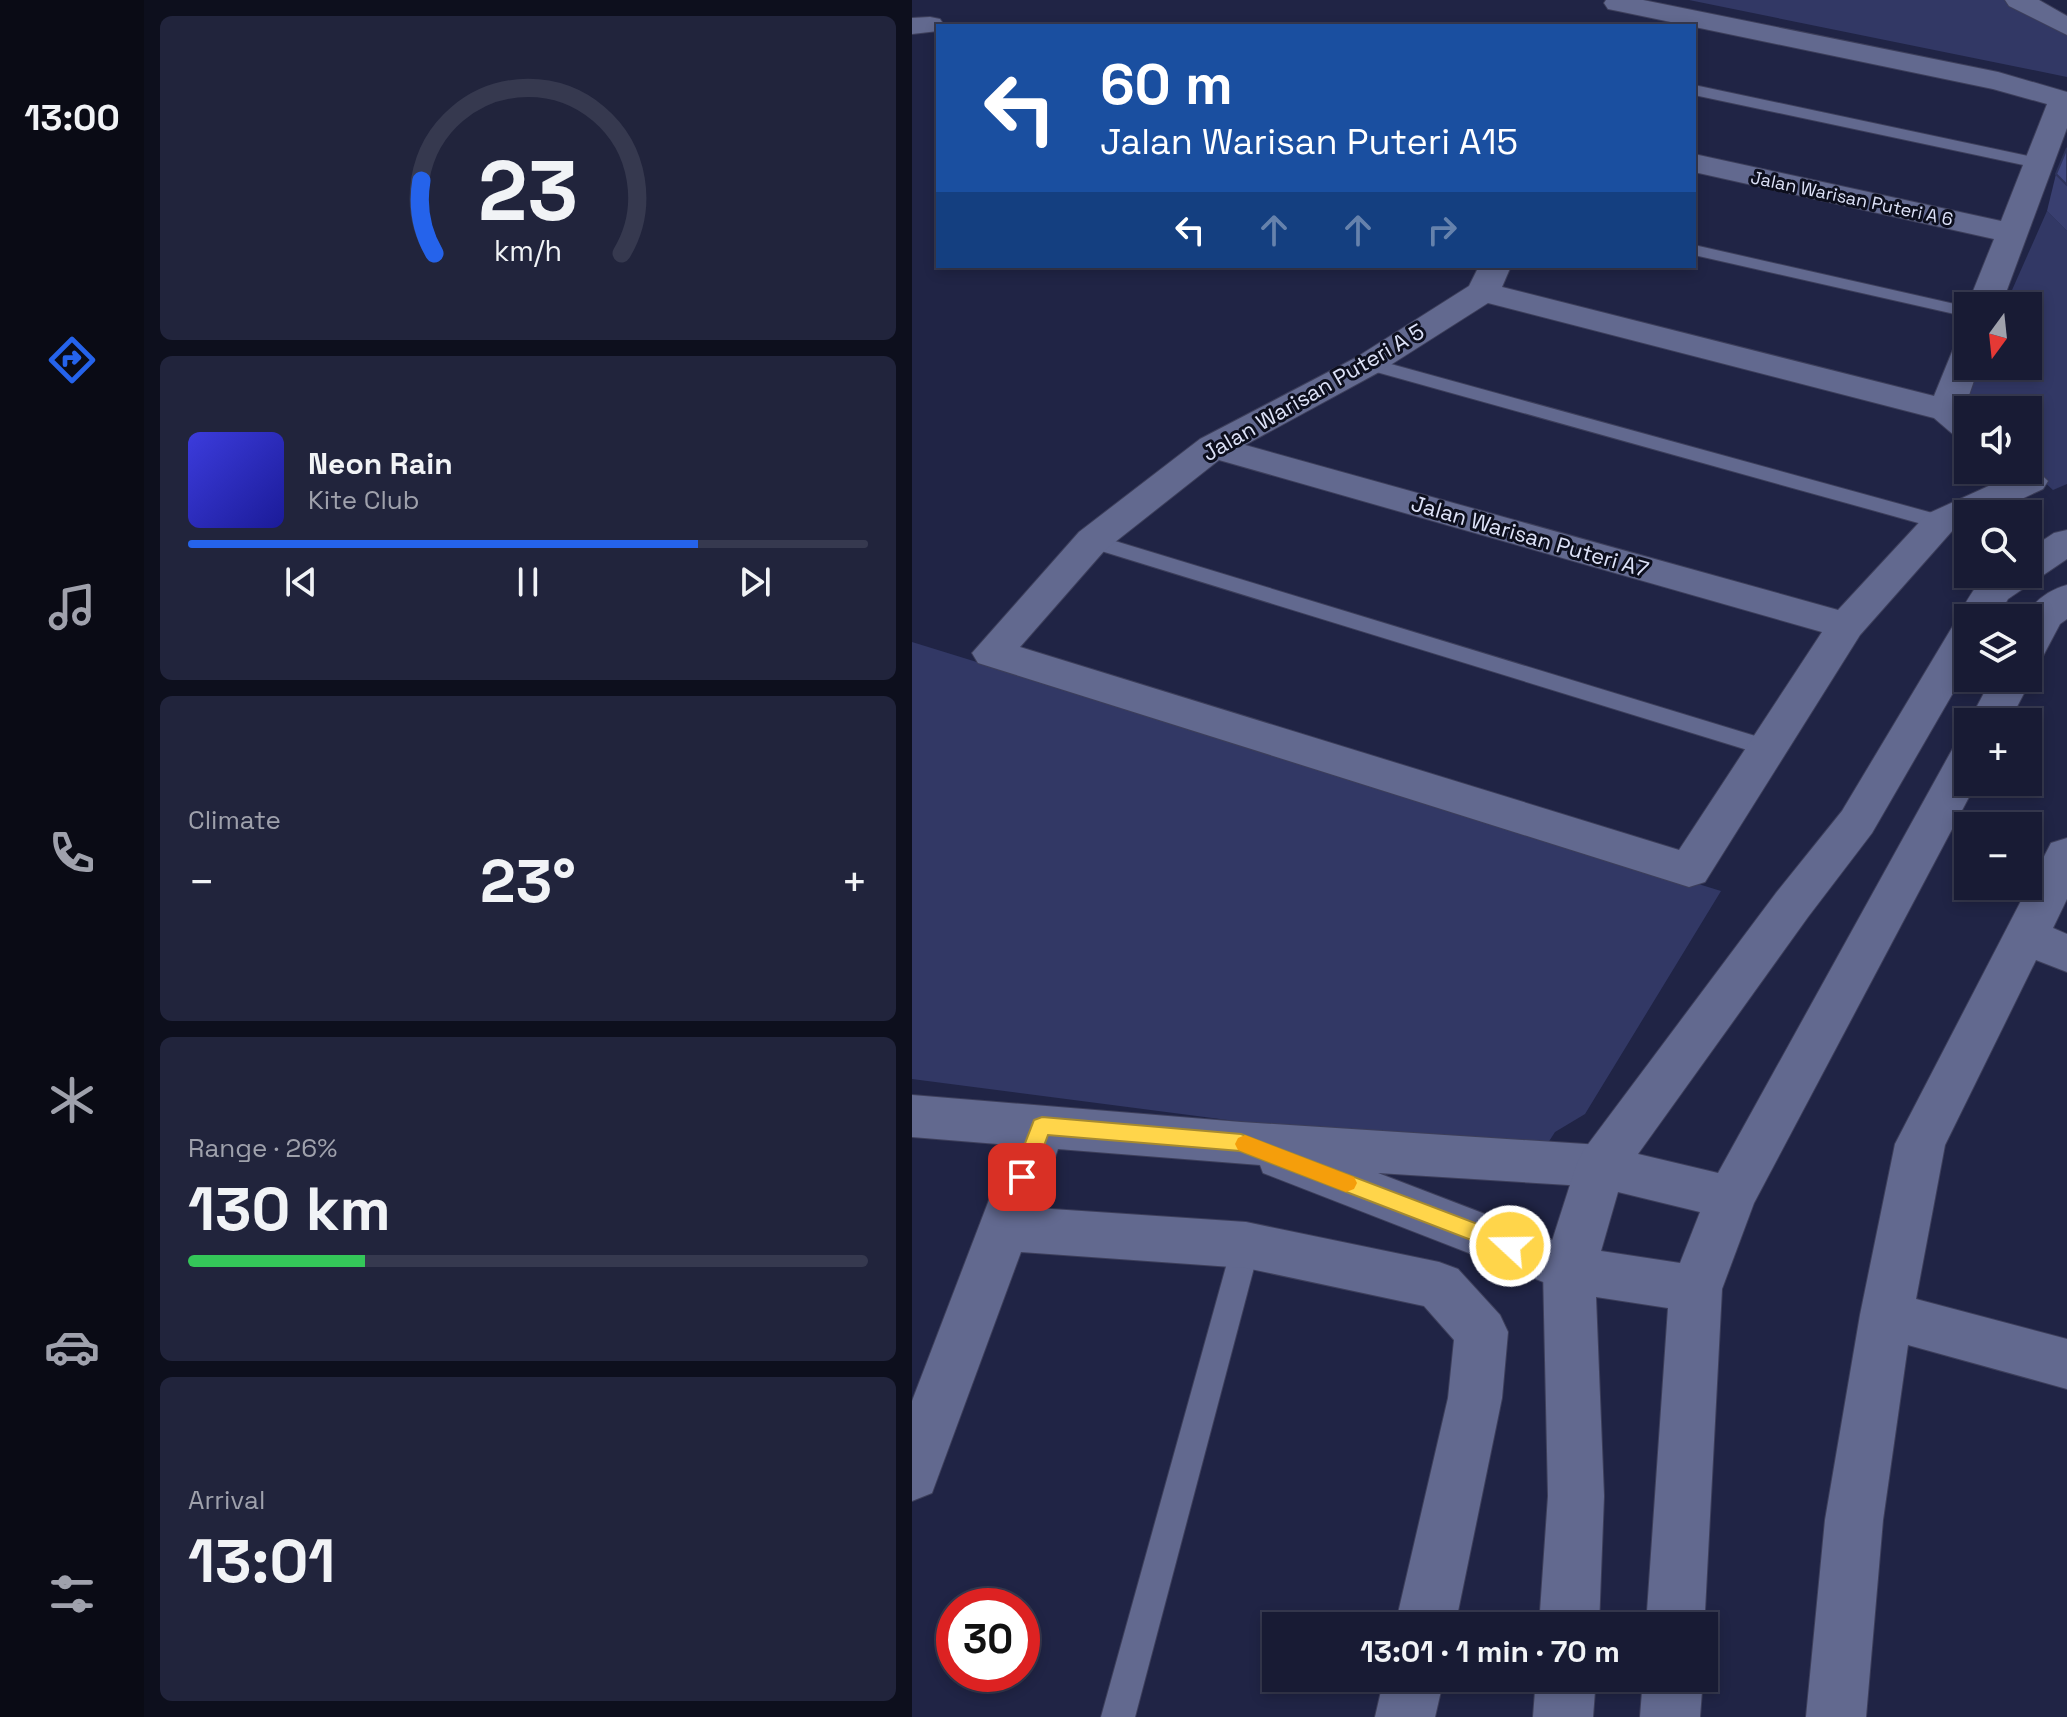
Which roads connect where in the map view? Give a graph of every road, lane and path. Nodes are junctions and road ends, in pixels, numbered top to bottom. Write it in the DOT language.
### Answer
graph roads {
  1 [pos="2019,0"];
  2 [pos="1615,10"];
  3 [pos="1691,24"];
  4 [pos="1696,25"];
  5 [pos="2067,27"];
  6 [pos="1696,90"];
  7 [pos="1696,163"];
  8 [pos="2038,163"];
  9 [pos="2011,233"];
  10 [pos="1696,250"];
  11 [pos="1489,279"];
  12 [pos="1989,292"];
  13 [pos="1954,309"];
  14 [pos="1369,364"];
  15 [pos="1954,418"];
  16 [pos="1213,447"];
  17 [pos="2023,484"];
  18 [pos="1940,522"];
  19 [pos="1092,541"];
  20 [pos="2067,542"];
  21 [pos="2042,558"];
  22 [pos="2067,598"];
  23 [pos="2042,622"];
  24 [pos="1846,626"];
  25 [pos="1954,657"];
  26 [pos="1767,748"];
  27 [pos="1954,785"];
  28 [pos="2067,855"];
  29 [pos="2046,945"];
  30 [pos="912,1116"];
  31 [pos="1042,1126"];
  32 [pos="1241,1143"];
  33 [pos="1601,1166"];
  34 [pos="1731,1198"];
  35 [pos="1003,1228"];
  36 [pos="1246,1245"];
  37 [pos="1569,1269"];
  38 [pos="1696,1289"];
  39 [pos="1886,1315"];
  40 [pos="2067,1364"];
  41 [pos="912,1474"];
  42 [pos="1428,1612"];
  43 [pos="1570,1612"];
  44 [pos="1677,1612"];
  45 [pos="1411,1692"];
  46 [pos="1565,1692"];
  47 [pos="1672,1692"];
  48 [pos="1118,1717"];
  49 [pos="1405,1717"];
  50 [pos="1563,1717"];
  51 [pos="1670,1717"];
  52 [pos="1836,1717"];
  1 -- 5 [label="street"];
  2 -- 3 [label="street"];
  4 -- 8 [label="street"];
  6 -- 8 [label="lane"];
  7 -- 9 [label="street, Jalan Warisan Puteri A 6"];
  8 -- 9 [label="street"];
  9 -- 12 [label="street"];
  10 -- 13 [label="lane"];
  11 -- 14 [label="street, Jalan Warisan Puteri A 5"];
  11 -- 15 [label="street"];
  14 -- 16 [label="street, Jalan Warisan Puteri A 5"];
  14 -- 18 [label="lane"];
  16 -- 19 [label="street, Jalan Warisan Puteri A 5"];
  16 -- 24 [label="street, Jalan Warisan Puteri A7"];
  17 -- 18 [label="street"];
  18 -- 24 [label="street"];
  19 -- 26 [label="lane"];
  19 -- 26 [label="street, Jalan Warisan Puteri A 5"];
  20 -- 21 [label="street"];
  22 -- 23 [label="street"];
  24 -- 26 [label="street"];
  25 -- 33 [label="street"];
  27 -- 34 [label="street"];
  28 -- 29 [label="street"];
  29 -- 39 [label="street"];
  30 -- 31 [label="street"];
  31 -- 32 [label="street"];
  31 -- 35 [label="street"];
  32 -- 33 [label="street"];
  32 -- 37 [label="street"];
  33 -- 34 [label="street"];
  33 -- 37 [label="street"];
  34 -- 38 [label="street"];
  35 -- 36 [label="street"];
  35 -- 41 [label="street"];
  36 -- 42 [label="street"];
  36 -- 48 [label="lane"];
  37 -- 38 [label="street"];
  37 -- 43 [label="street"];
  38 -- 44 [label="street"];
  39 -- 40 [label="street"];
  39 -- 52 [label="street"];
  45 -- 49 [label="street"];
  46 -- 50 [label="street"];
  47 -- 51 [label="street"];
}
